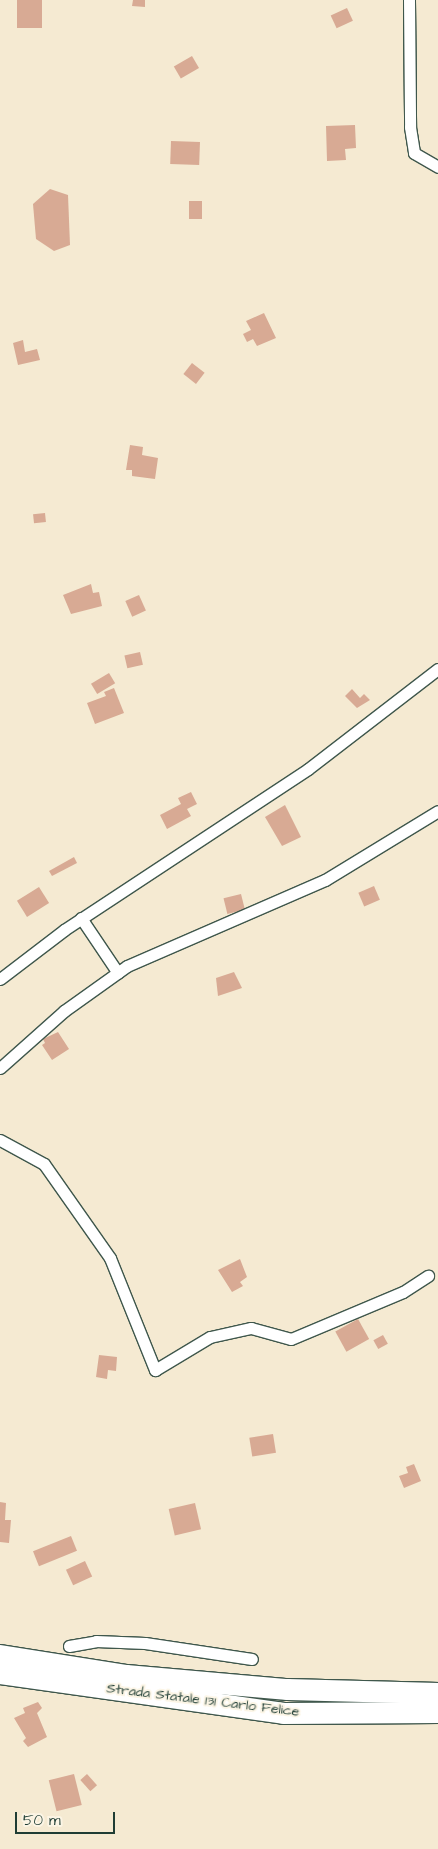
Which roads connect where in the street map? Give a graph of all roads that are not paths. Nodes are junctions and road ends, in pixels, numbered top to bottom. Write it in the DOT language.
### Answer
graph roads {
  1 [pos="409,0"];
  2 [pos="438,167"];
  3 [pos="438,668"];
  4 [pos="438,812"];
  5 [pos="81,918"];
  6 [pos="118,973"];
  7 [pos="0,979"];
  8 [pos="0,1068"];
  9 [pos="0,1140"];
  10 [pos="428,1276"];
  11 [pos="69,1646"];
  12 [pos="0,1655"];
  13 [pos="252,1659"];
  14 [pos="0,1673"];
  15 [pos="125,1683"];
  16 [pos="438,1693"];
  17 [pos="438,1712"];
  1 -- 2 [label="street"];
  3 -- 5 [label="street"];
  4 -- 6 [label="street"];
  5 -- 6 [label="street"];
  5 -- 7 [label="street"];
  6 -- 8 [label="street"];
  9 -- 10 [label="street"];
  11 -- 13 [label="street"];
  12 -- 15 [label="highway, Strada Statale 131 Carlo Felice"];
  14 -- 15 [label="highway, Strada Statale 131 Carlo Felice"];
  15 -- 16 [label="highway, Strada Statale 131 Carlo Felice"];
  15 -- 17 [label="highway, Strada Statale 131 Carlo Felice"];
}
